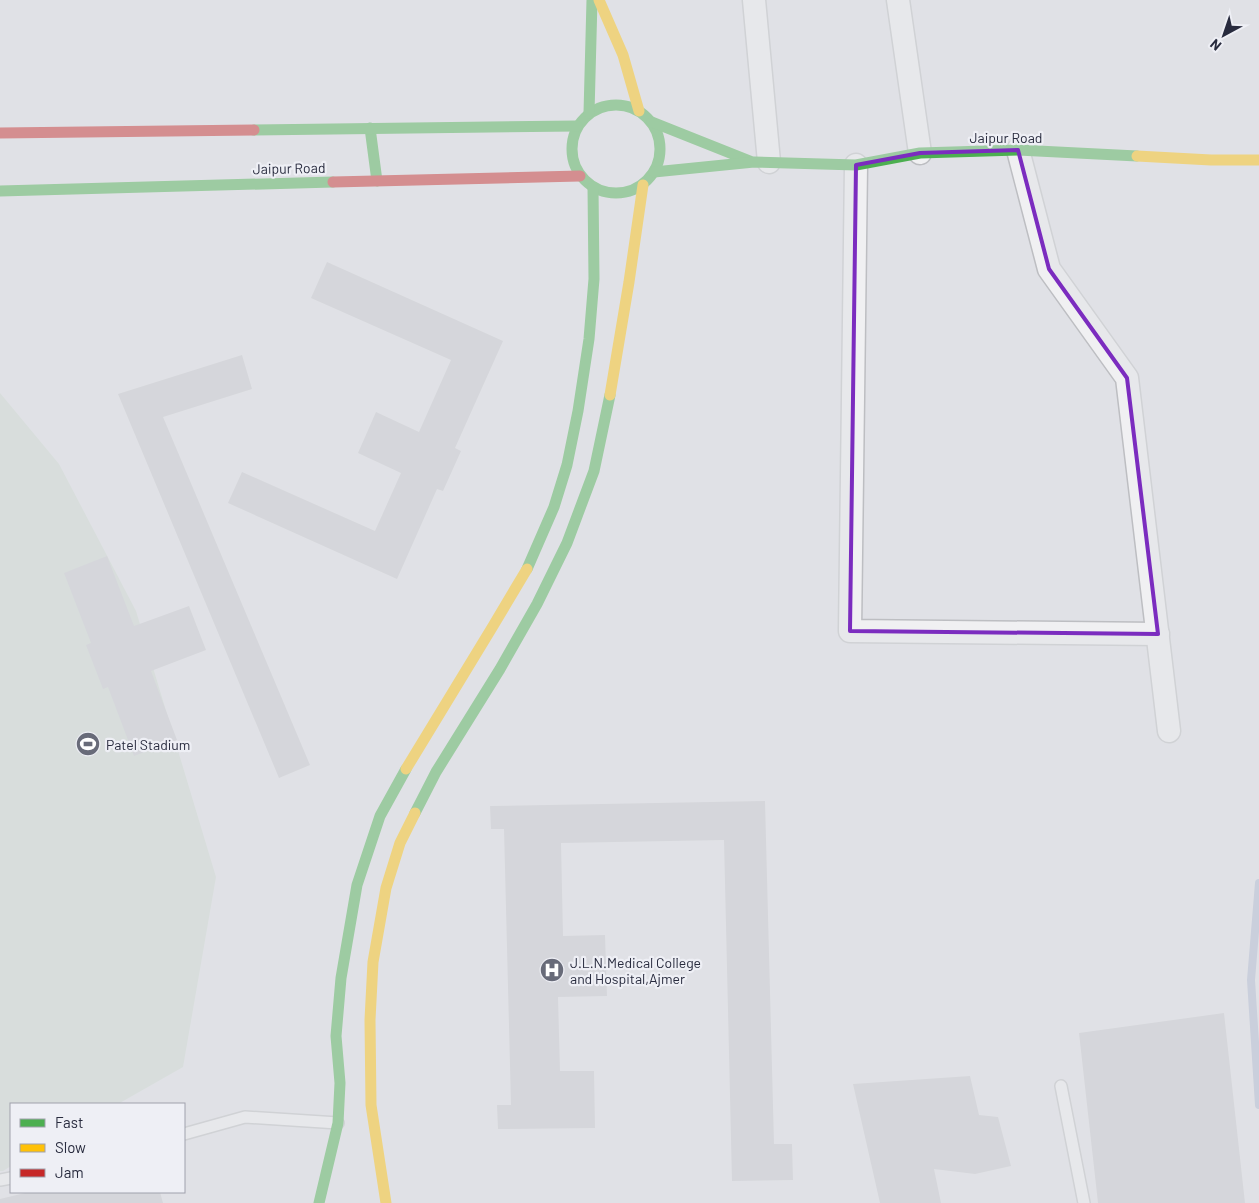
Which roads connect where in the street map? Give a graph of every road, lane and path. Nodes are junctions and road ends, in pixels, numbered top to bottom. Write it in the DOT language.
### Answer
graph roads {
  1 [pos="592,0"];
  2 [pos="599,0"];
  3 [pos="754,0"];
  4 [pos="898,0"];
  5 [pos="639,111"];
  6 [pos="589,113"];
  7 [pos="652,122"];
  8 [pos="577,126"];
  9 [pos="370,128"];
  10 [pos="0,133"];
  11 [pos="1018,150"];
  12 [pos="920,154"];
  13 [pos="1259,160"];
  14 [pos="761,162"];
  15 [pos="856,165"];
  16 [pos="654,172"];
  17 [pos="580,176"];
  18 [pos="377,181"];
  19 [pos="642,185"];
  20 [pos="593,187"];
  21 [pos="0,191"];
  22 [pos="1158,634"];
  23 [pos="1169,731"];
  24 [pos="1061,1086"];
  25 [pos="338,1123"];
  26 [pos="185,1134"];
  27 [pos="319,1203"];
  28 [pos="386,1203"];
  29 [pos="1084,1203"];
  1 -- 6 [label="street"];
  2 -- 5 [label="street"];
  3 -- 14 [label="street"];
  4 -- 12 [label="street"];
  5 -- 6 [label="street"];
  5 -- 7 [label="street"];
  6 -- 8 [label="street"];
  7 -- 14 [label="street, Jaipur Road"];
  7 -- 16 [label="street"];
  8 -- 9 [label="street"];
  8 -- 17 [label="street"];
  9 -- 10 [label="street"];
  9 -- 18 [label="street"];
  11 -- 12 [label="street, Jaipur Road"];
  11 -- 13 [label="street, Jaipur Road"];
  11 -- 22 [label="street"];
  12 -- 15 [label="street, Jaipur Road"];
  14 -- 15 [label="street, Jaipur Road"];
  14 -- 16 [label="street, Jaipur Road"];
  15 -- 22 [label="street"];
  16 -- 19 [label="street"];
  17 -- 18 [label="street, Jaipur Road"];
  17 -- 20 [label="street"];
  18 -- 21 [label="street, Jaipur Road"];
  19 -- 20 [label="street"];
  19 -- 28 [label="street"];
  20 -- 25 [label="street"];
  22 -- 23 [label="street"];
  24 -- 29 [label="lane"];
  25 -- 26 [label="lane"];
  25 -- 27 [label="street"];
}
